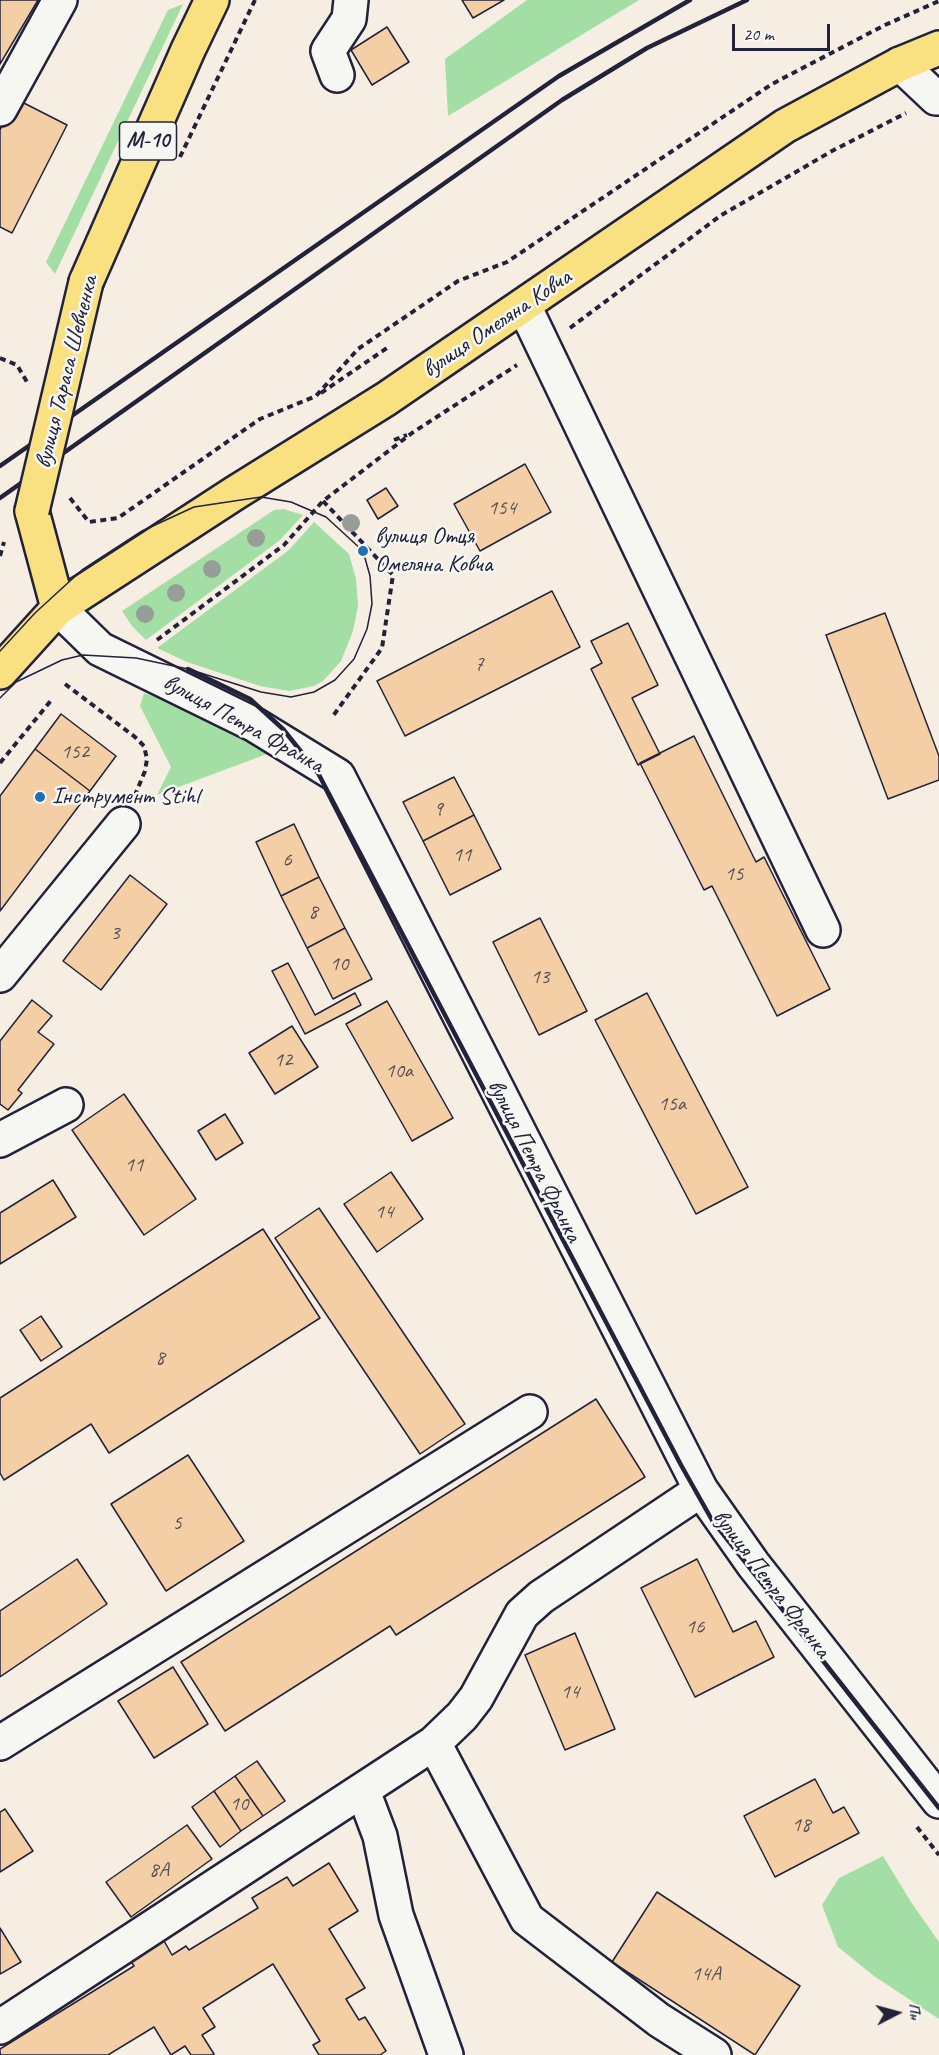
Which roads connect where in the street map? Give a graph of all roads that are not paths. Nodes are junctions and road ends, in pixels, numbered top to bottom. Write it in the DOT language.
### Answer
graph roads {
  1 [pos="60,0"];
  2 [pos="213,0"];
  3 [pos="351,0"];
  4 [pos="939,48"];
  5 [pos="900,64"];
  6 [pos="337,75"];
  7 [pos="938,98"];
  8 [pos="0,109"];
  9 [pos="524,306"];
  10 [pos="58,608"];
  11 [pos="0,672"];
  12 [pos="123,824"];
  13 [pos="823,930"];
  14 [pos="0,975"];
  15 [pos="66,1105"];
  16 [pos="0,1140"];
  17 [pos="530,1412"];
  18 [pos="701,1490"];
  19 [pos="7,1739"];
  20 [pos="434,1743"];
  21 [pos="363,1791"];
  22 [pos="939,1801"];
  23 [pos="659,2020"];
  24 [pos="0,2027"];
  25 [pos="446,2055"];
  26 [pos="669,2055"];
  27 [pos="714,2055"];
  1 -- 8 [label="street"];
  2 -- 10 [label="main road, вулиця Тараса Шевченка / М-10, bridge"];
  3 -- 6 [label="street"];
  4 -- 5 [label="main road, вулиця Омеляна Ковча"];
  5 -- 7 [label="street"];
  5 -- 9 [label="main road, вулиця Омеляна Ковча"];
  9 -- 10 [label="main road, вулиця Омеляна Ковча"];
  9 -- 13 [label="street"];
  10 -- 11 [label="main road"];
  10 -- 18 [label="street, вулиця Петра Франка"];
  12 -- 14 [label="street"];
  15 -- 16 [label="street"];
  17 -- 19 [label="street"];
  18 -- 20 [label="street"];
  18 -- 22 [label="street, вулиця Петра Франка"];
  20 -- 21 [label="street"];
  20 -- 23 [label="street"];
  21 -- 24 [label="street"];
  21 -- 25 [label="street"];
  23 -- 26 [label="street"];
  23 -- 27 [label="street"];
}
